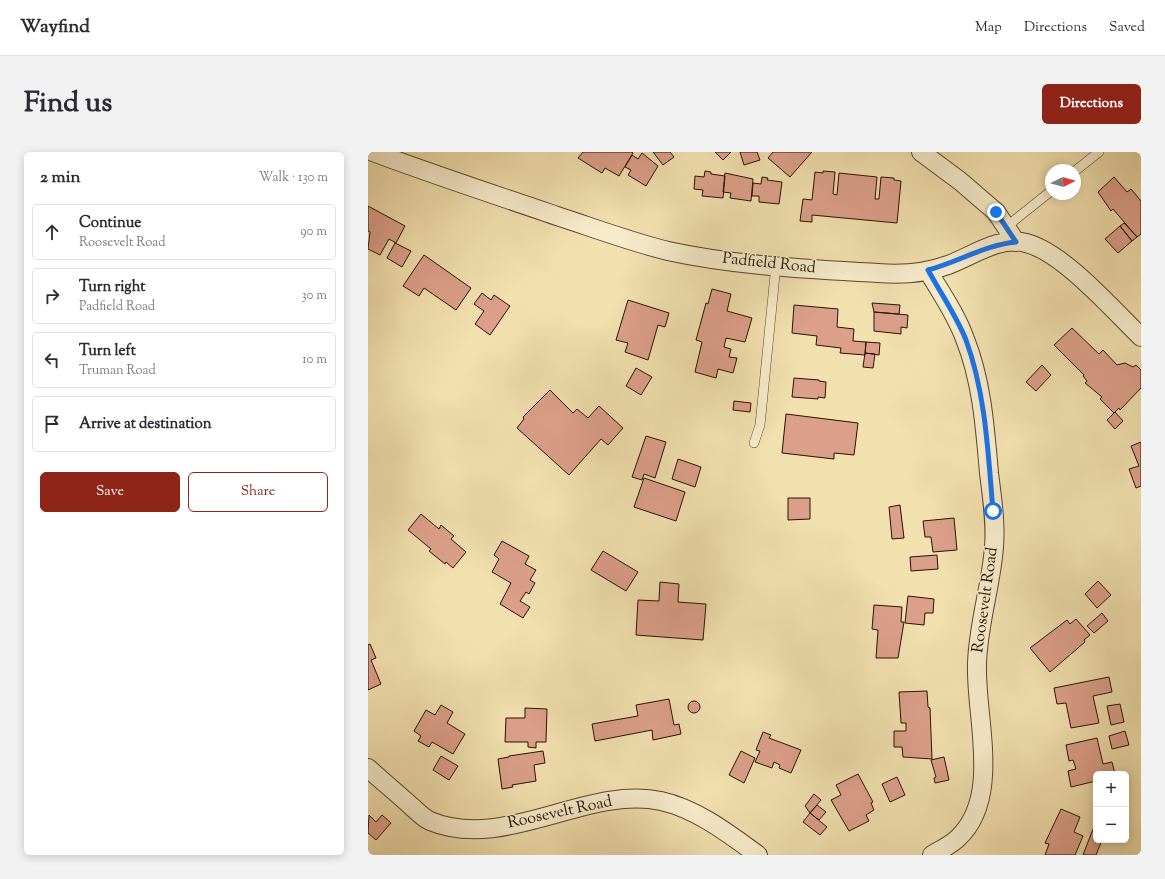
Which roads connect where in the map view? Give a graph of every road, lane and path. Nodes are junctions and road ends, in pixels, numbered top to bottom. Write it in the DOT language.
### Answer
graph roads {
  1 [pos="373,152"];
  2 [pos="921,152"];
  3 [pos="1099,152"];
  4 [pos="1081,166"];
  5 [pos="1045,196"];
  6 [pos="1006,227"];
  7 [pos="1016,242"];
  8 [pos="776,266"];
  9 [pos="928,270"];
  10 [pos="1141,337"];
  11 [pos="754,443"];
  12 [pos="368,768"];
  13 [pos="954,847"];
  14 [pos="758,855"];
  15 [pos="932,855"];
  1 -- 8 [label="street, Padfield Road"];
  2 -- 6 [label="street"];
  3 -- 4 [label="lane"];
  5 -- 6 [label="lane"];
  6 -- 7 [label="street"];
  7 -- 9 [label="street, Padfield Road"];
  7 -- 10 [label="street, Padfield Road"];
  8 -- 9 [label="street, Padfield Road"];
  8 -- 11 [label="lane"];
  9 -- 13 [label="street, Roosevelt Road"];
  12 -- 14 [label="street, Roosevelt Road"];
  13 -- 15 [label="street, Roosevelt Road"];
}
